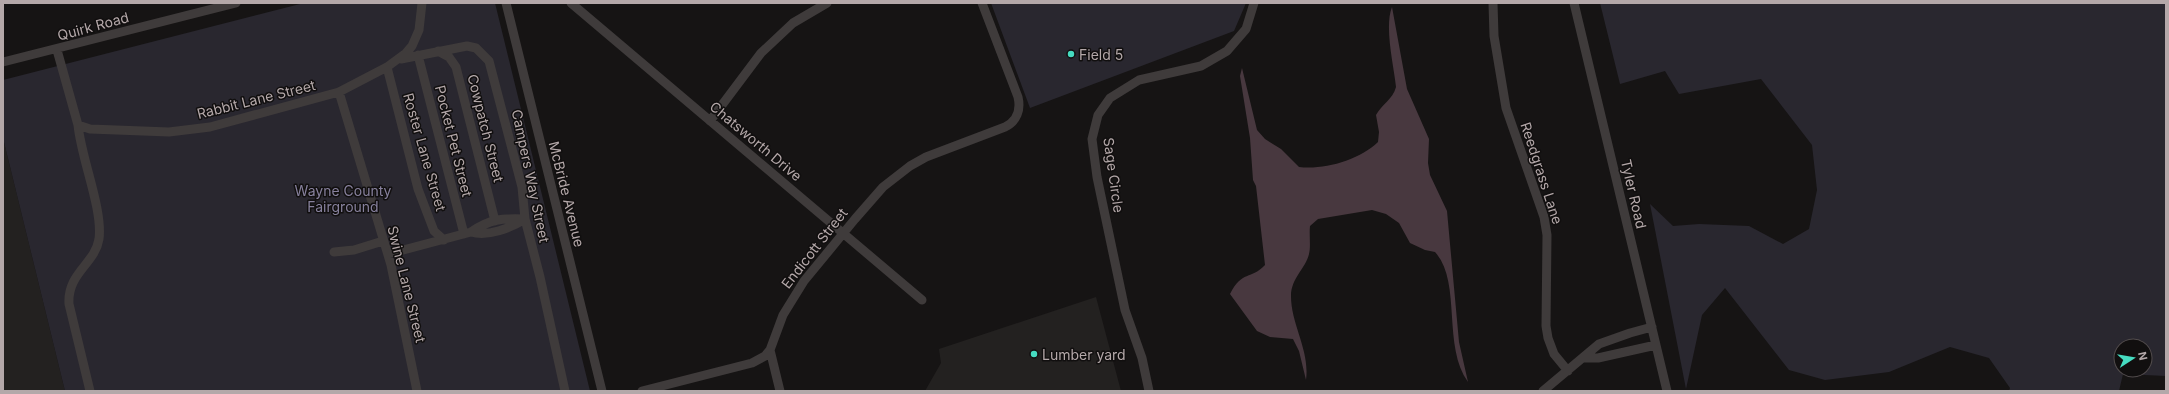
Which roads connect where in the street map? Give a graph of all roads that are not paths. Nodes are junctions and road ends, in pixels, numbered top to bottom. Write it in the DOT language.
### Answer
graph roads {
  1 [pos="236,3"];
  2 [pos="422,3"];
  3 [pos="506,3"];
  4 [pos="570,3"];
  5 [pos="827,3"];
  6 [pos="982,3"];
  7 [pos="1254,3"];
  8 [pos="1493,3"];
  9 [pos="1574,3"];
  10 [pos="57,50"];
  11 [pos="438,51"];
  12 [pos="418,55"];
  13 [pos="400,59"];
  14 [pos="3,62"];
  15 [pos="387,67"];
  16 [pos="339,92"];
  17 [pos="710,121"];
  18 [pos="78,125"];
  19 [pos="525,219"];
  20 [pos="495,221"];
  21 [pos="843,232"];
  22 [pos="467,233"];
  23 [pos="444,240"];
  24 [pos="383,241"];
  25 [pos="334,252"];
  26 [pos="388,254"];
  27 [pos="922,300"];
  28 [pos="1652,327"];
  29 [pos="1656,345"];
  30 [pos="770,350"];
  31 [pos="1583,358"];
  32 [pos="1568,371"];
  33 [pos="602,388"];
  34 [pos="90,391"];
  35 [pos="417,391"];
  36 [pos="565,391"];
  37 [pos="642,391"];
  38 [pos="780,391"];
  39 [pos="1149,391"];
  40 [pos="1543,391"];
  41 [pos="1667,391"];
  1 -- 10 [label="street, Quirk Road"];
  2 -- 13 [label="street, Rabbit Lane Street"];
  3 -- 33 [label="street, McBride Avenue"];
  4 -- 17 [label="street, Chatsworth Drive"];
  5 -- 17 [label="street"];
  6 -- 21 [label="street, Endicott Street"];
  7 -- 39 [label="street, Sage Circle"];
  8 -- 32 [label="street, Reedgrass Lane"];
  9 -- 28 [label="street, Tyler Road"];
  10 -- 14 [label="street, Quirk Road"];
  10 -- 18 [label="street"];
  11 -- 12 [label="street, Campers Way Street"];
  11 -- 19 [label="street, Campers Way Street"];
  11 -- 20 [label="street, Cowpatch Street"];
  12 -- 13 [label="street, Campers Way Street"];
  12 -- 22 [label="street, Pocket Pet Street"];
  13 -- 15 [label="street, Rabbit Lane Street"];
  15 -- 16 [label="street, Rabbit Lane Street"];
  15 -- 23 [label="street, Roster Lane Street"];
  16 -- 18 [label="street, Rabbit Lane Street"];
  16 -- 24 [label="street, Swine Lane Street"];
  17 -- 21 [label="street, Chatsworth Drive"];
  18 -- 34 [label="street"];
  19 -- 20 [label="street"];
  19 -- 22 [label="street"];
  19 -- 36 [label="street, Campers Way Street"];
  20 -- 22 [label="street"];
  21 -- 27 [label="street, Chatsworth Drive"];
  21 -- 30 [label="street, Endicott Street"];
  22 -- 23 [label="street"];
  23 -- 26 [label="street"];
  24 -- 25 [label="street"];
  24 -- 26 [label="street, Swine Lane Street"];
  26 -- 35 [label="street, Swine Lane Street"];
  28 -- 29 [label="street, Tyler Road"];
  28 -- 31 [label="street"];
  29 -- 31 [label="street"];
  29 -- 41 [label="street, Tyler Road"];
  30 -- 37 [label="street"];
  30 -- 38 [label="street"];
  31 -- 32 [label="street"];
  32 -- 40 [label="street"];
}
